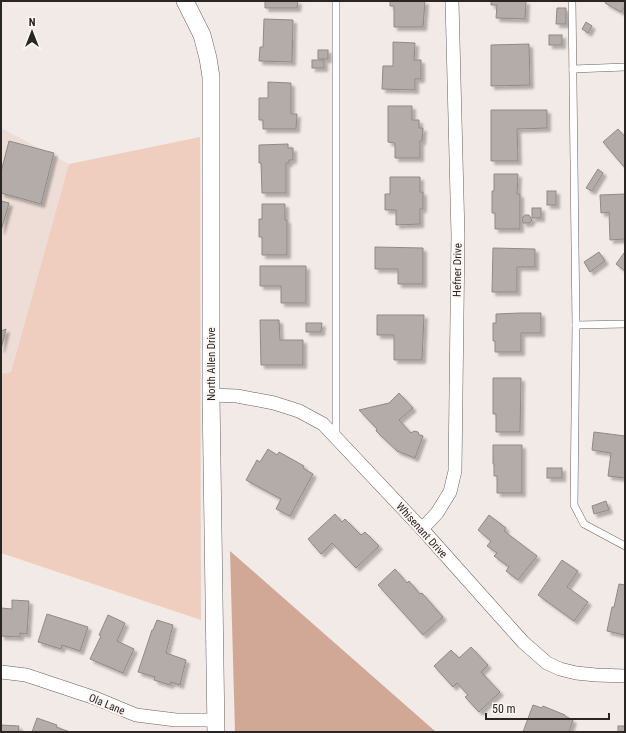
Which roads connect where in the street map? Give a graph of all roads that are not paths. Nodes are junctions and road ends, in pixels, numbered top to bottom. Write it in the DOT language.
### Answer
graph roads {
  1 [pos="185,1"];
  2 [pos="336,1"];
  3 [pos="452,1"];
  4 [pos="572,1"];
  5 [pos="625,67"];
  6 [pos="573,69"];
  7 [pos="625,324"];
  8 [pos="576,325"];
  9 [pos="211,395"];
  10 [pos="336,437"];
  11 [pos="422,530"];
  12 [pos="625,546"];
  13 [pos="1,672"];
  14 [pos="625,676"];
  15 [pos="216,726"];
  1 -- 9 [label="street, North Allen Drive"];
  2 -- 10 [label="lane"];
  3 -- 11 [label="street, Hefner Drive"];
  4 -- 6 [label="lane"];
  5 -- 6 [label="lane"];
  6 -- 8 [label="lane"];
  7 -- 8 [label="lane"];
  8 -- 12 [label="lane"];
  9 -- 10 [label="street, Whisenant Drive"];
  9 -- 15 [label="street, North Allen Drive"];
  10 -- 11 [label="street, Whisenant Drive"];
  11 -- 14 [label="street, Whisenant Drive"];
  13 -- 15 [label="street, Ola Lane"];
}
